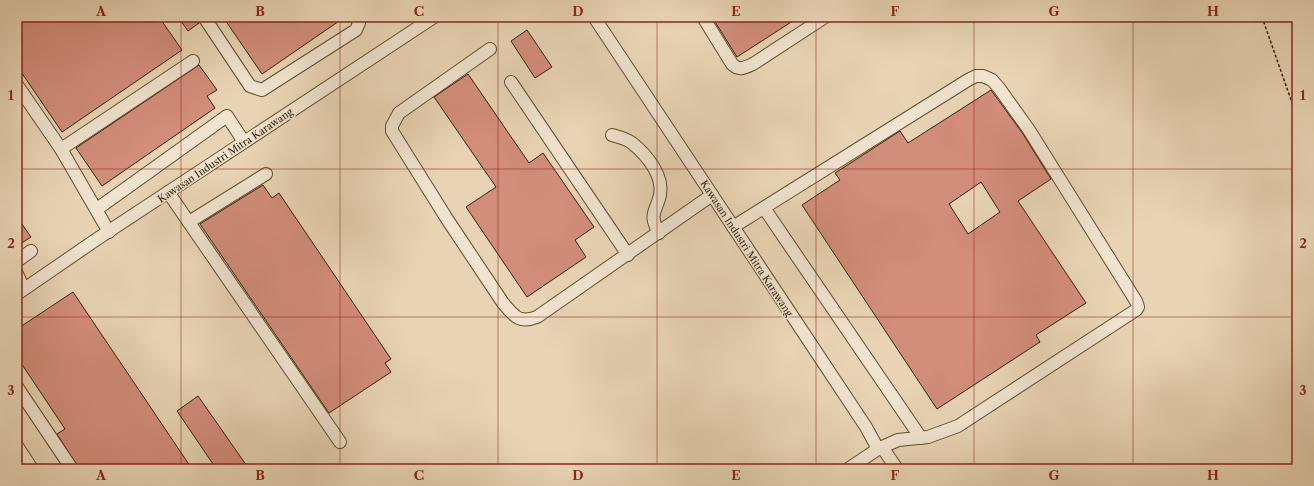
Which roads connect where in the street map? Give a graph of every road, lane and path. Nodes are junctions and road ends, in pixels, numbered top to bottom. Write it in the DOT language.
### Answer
graph roads {
  1 [pos="204,17"];
  2 [pos="356,17"];
  3 [pos="434,17"];
  4 [pos="594,17"];
  5 [pos="702,17"];
  6 [pos="825,17"];
  7 [pos="1262,17"];
  8 [pos="490,49"];
  9 [pos="193,61"];
  10 [pos="510,82"];
  11 [pos="17,85"];
  12 [pos="1297,117"];
  13 [pos="612,135"];
  14 [pos="244,142"];
  15 [pos="61,149"];
  16 [pos="266,174"];
  17 [pos="168,192"];
  18 [pos="712,195"];
  19 [pos="764,208"];
  20 [pos="96,209"];
  21 [pos="189,222"];
  22 [pos="733,227"];
  23 [pos="109,232"];
  24 [pos="659,233"];
  25 [pos="31,251"];
  26 [pos="628,255"];
  27 [pos="17,261"];
  28 [pos="17,274"];
  29 [pos="21,292"];
  30 [pos="17,386"];
  31 [pos="921,438"];
  32 [pos="340,442"];
  33 [pos="17,446"];
  34 [pos="880,448"];
  35 [pos="32,469"];
  36 [pos="72,469"];
  37 [pos="848,469"];
  38 [pos="897,469"];
  1 -- 2 [label="street"];
  3 -- 14 [label="street, Kawasan Industri Mitra Karawang"];
  4 -- 18 [label="street, Kawasan Industri Mitra Karawang"];
  5 -- 6 [label="street"];
  7 -- 12 [label="path"];
  8 -- 26 [label="street"];
  9 -- 15 [label="street"];
  10 -- 26 [label="street"];
  11 -- 15 [label="street"];
  13 -- 24 [label="street"];
  14 -- 17 [label="street, Kawasan Industri Mitra Karawang"];
  14 -- 20 [label="street"];
  15 -- 20 [label="street"];
  16 -- 21 [label="street"];
  17 -- 21 [label="street"];
  17 -- 23 [label="street, Kawasan Industri Mitra Karawang"];
  18 -- 22 [label="street, Kawasan Industri Mitra Karawang"];
  18 -- 24 [label="street"];
  19 -- 22 [label="street"];
  19 -- 31 [label="street"];
  19 -- 31 [label="street"];
  20 -- 23 [label="street"];
  21 -- 32 [label="street"];
  22 -- 34 [label="street, Kawasan Industri Mitra Karawang"];
  23 -- 29 [label="street, Kawasan Industri Mitra Karawang"];
  24 -- 26 [label="street"];
  25 -- 27 [label="street"];
  28 -- 29 [label="street"];
  30 -- 36 [label="street"];
  31 -- 34 [label="street"];
  33 -- 35 [label="street"];
  34 -- 37 [label="street"];
  34 -- 38 [label="street, Kawasan Industri Mitra Karawang"];
}
